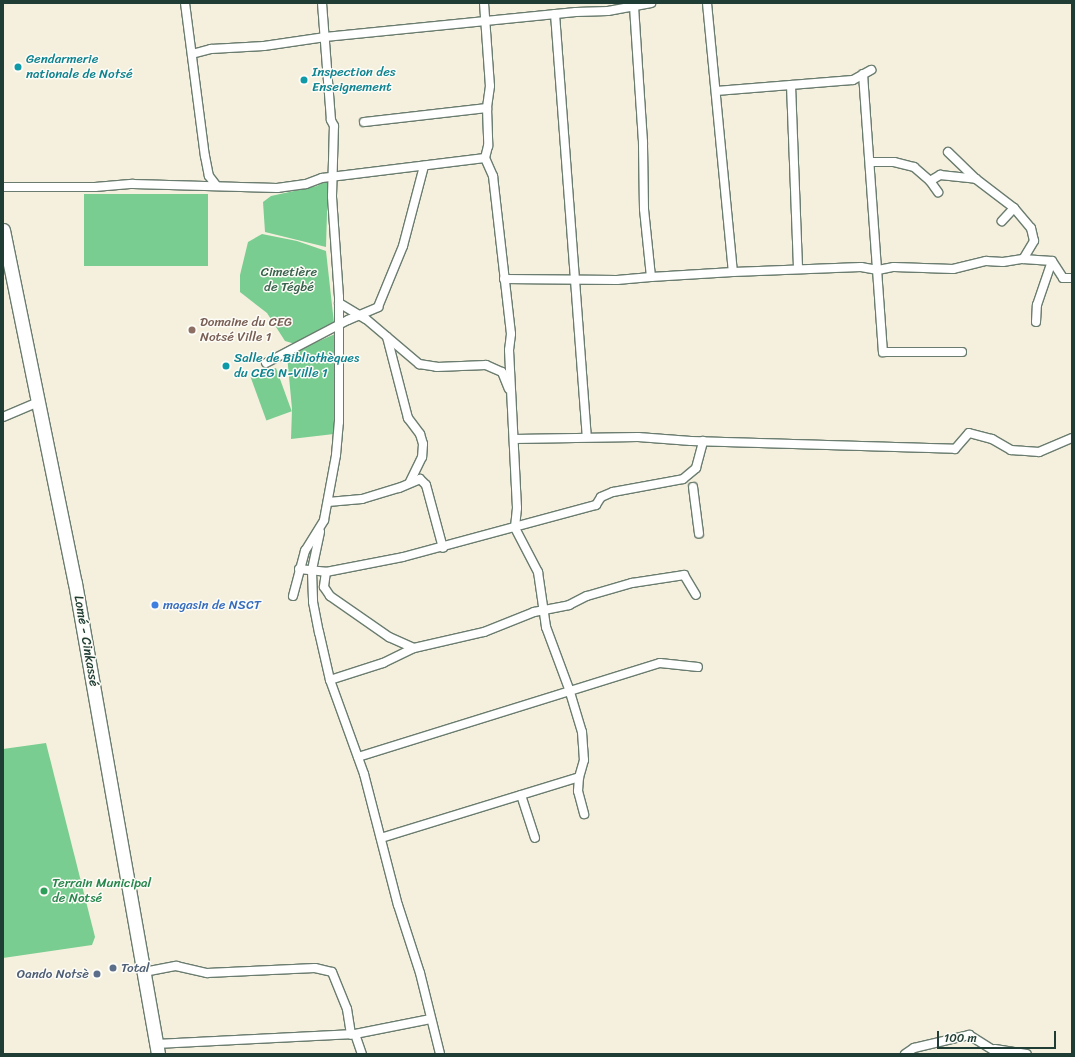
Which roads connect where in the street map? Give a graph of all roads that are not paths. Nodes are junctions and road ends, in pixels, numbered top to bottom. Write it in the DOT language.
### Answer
graph roads {
  1 [pos="185,3"];
  2 [pos="322,3"];
  3 [pos="484,3"];
  4 [pos="651,3"];
  5 [pos="706,3"];
  6 [pos="634,7"];
  7 [pos="555,14"];
  8 [pos="486,21"];
  9 [pos="325,37"];
  10 [pos="192,54"];
  11 [pos="872,70"];
  12 [pos="863,74"];
  13 [pos="791,85"];
  14 [pos="716,91"];
  15 [pos="487,108"];
  16 [pos="364,122"];
  17 [pos="948,152"];
  18 [pos="485,158"];
  19 [pos="871,162"];
  20 [pos="424,166"];
  21 [pos="332,176"];
  22 [pos="976,179"];
  23 [pos="930,181"];
  24 [pos="216,185"];
  25 [pos="3,187"];
  26 [pos="938,192"];
  27 [pos="1014,208"];
  28 [pos="1002,221"];
  29 [pos="3,230"];
  30 [pos="1023,259"];
  31 [pos="1052,261"];
  32 [pos="798,269"];
  33 [pos="878,270"];
  34 [pos="733,272"];
  35 [pos="651,277"];
  36 [pos="1072,278"];
  37 [pos="504,279"];
  38 [pos="574,279"];
  39 [pos="339,303"];
  40 [pos="359,315"];
  41 [pos="1036,322"];
  42 [pos="339,326"];
  43 [pos="387,337"];
  44 [pos="962,352"];
  45 [pos="266,363"];
  46 [pos="511,391"];
  47 [pos="39,402"];
  48 [pos="3,417"];
  49 [pos="587,437"];
  50 [pos="1072,438"];
  51 [pos="514,439"];
  52 [pos="703,441"];
  53 [pos="410,482"];
  54 [pos="693,487"];
  55 [pos="328,502"];
  56 [pos="324,520"];
  57 [pos="515,528"];
  58 [pos="699,534"];
  59 [pos="443,548"];
  60 [pos="299,570"];
  61 [pos="312,571"];
  62 [pos="326,572"];
  63 [pos="696,595"];
  64 [pos="293,596"];
  65 [pos="543,611"];
  66 [pos="414,648"];
  67 [pos="698,667"];
  68 [pos="330,680"];
  69 [pos="570,689"];
  70 [pos="358,757"];
  71 [pos="579,777"];
  72 [pos="521,795"];
  73 [pos="584,814"];
  74 [pos="381,838"];
  75 [pos="535,838"];
  76 [pos="144,972"];
  77 [pos="431,1019"];
  78 [pos="353,1035"];
  79 [pos="157,1049"];
  80 [pos="997,1052"];
  81 [pos="362,1054"];
  82 [pos="440,1054"];
  83 [pos="905,1054"];
  84 [pos="1027,1054"];
  1 -- 10 [label="street"];
  2 -- 9 [label="street"];
  3 -- 8 [label="street"];
  4 -- 6 [label="street"];
  5 -- 14 [label="street"];
  6 -- 7 [label="street"];
  6 -- 35 [label="street"];
  7 -- 8 [label="street"];
  7 -- 38 [label="street"];
  8 -- 9 [label="street"];
  8 -- 15 [label="street"];
  9 -- 10 [label="street"];
  9 -- 21 [label="street"];
  10 -- 24 [label="street"];
  11 -- 12 [label="street"];
  12 -- 13 [label="street"];
  12 -- 19 [label="street"];
  13 -- 14 [label="street"];
  13 -- 32 [label="street"];
  14 -- 34 [label="street"];
  15 -- 16 [label="street"];
  15 -- 18 [label="street"];
  17 -- 22 [label="street"];
  18 -- 20 [label="street"];
  18 -- 37 [label="street"];
  19 -- 23 [label="street"];
  19 -- 33 [label="street"];
  20 -- 21 [label="street"];
  20 -- 40 [label="street"];
  21 -- 24 [label="street"];
  21 -- 39 [label="street"];
  22 -- 23 [label="street"];
  22 -- 27 [label="street"];
  23 -- 26 [label="street"];
  24 -- 25 [label="street"];
  27 -- 28 [label="street"];
  27 -- 30 [label="street"];
  29 -- 47 [label="highway, Lomé - Cinkassé"];
  30 -- 31 [label="street"];
  30 -- 33 [label="street"];
  31 -- 36 [label="street"];
  31 -- 41 [label="street"];
  32 -- 33 [label="street"];
  32 -- 34 [label="street"];
  33 -- 44 [label="street"];
  34 -- 35 [label="street"];
  35 -- 38 [label="street"];
  37 -- 38 [label="street"];
  37 -- 46 [label="street"];
  38 -- 49 [label="street"];
  39 -- 40 [label="street"];
  39 -- 42 [label="street"];
  40 -- 42 [label="street"];
  40 -- 43 [label="street"];
  42 -- 45 [label="street"];
  42 -- 55 [label="street"];
  43 -- 46 [label="street"];
  43 -- 53 [label="street"];
  46 -- 51 [label="street"];
  47 -- 48 [label="street"];
  47 -- 76 [label="highway, Lomé - Cinkassé"];
  49 -- 51 [label="street"];
  49 -- 52 [label="street"];
  50 -- 52 [label="street"];
  51 -- 57 [label="street"];
  52 -- 57 [label="street"];
  53 -- 55 [label="street"];
  53 -- 59 [label="street"];
  54 -- 58 [label="street"];
  55 -- 56 [label="street"];
  56 -- 60 [label="street"];
  56 -- 61 [label="street"];
  57 -- 59 [label="street"];
  57 -- 65 [label="street"];
  59 -- 62 [label="street"];
  60 -- 61 [label="street"];
  60 -- 64 [label="street"];
  61 -- 62 [label="street"];
  61 -- 68 [label="street"];
  62 -- 66 [label="street"];
  63 -- 65 [label="street"];
  65 -- 66 [label="street"];
  65 -- 69 [label="street"];
  66 -- 68 [label="street"];
  67 -- 69 [label="street"];
  68 -- 70 [label="street"];
  69 -- 70 [label="street"];
  69 -- 71 [label="street"];
  70 -- 74 [label="street"];
  71 -- 72 [label="street"];
  71 -- 73 [label="street"];
  72 -- 74 [label="street"];
  72 -- 75 [label="street"];
  74 -- 77 [label="street"];
  76 -- 78 [label="street"];
  76 -- 79 [label="highway, Lomé - Cinkassé"];
  77 -- 78 [label="street"];
  77 -- 82 [label="street"];
  78 -- 79 [label="street"];
  78 -- 81 [label="street"];
  80 -- 83 [label="street"];
  80 -- 84 [label="street"];
}
